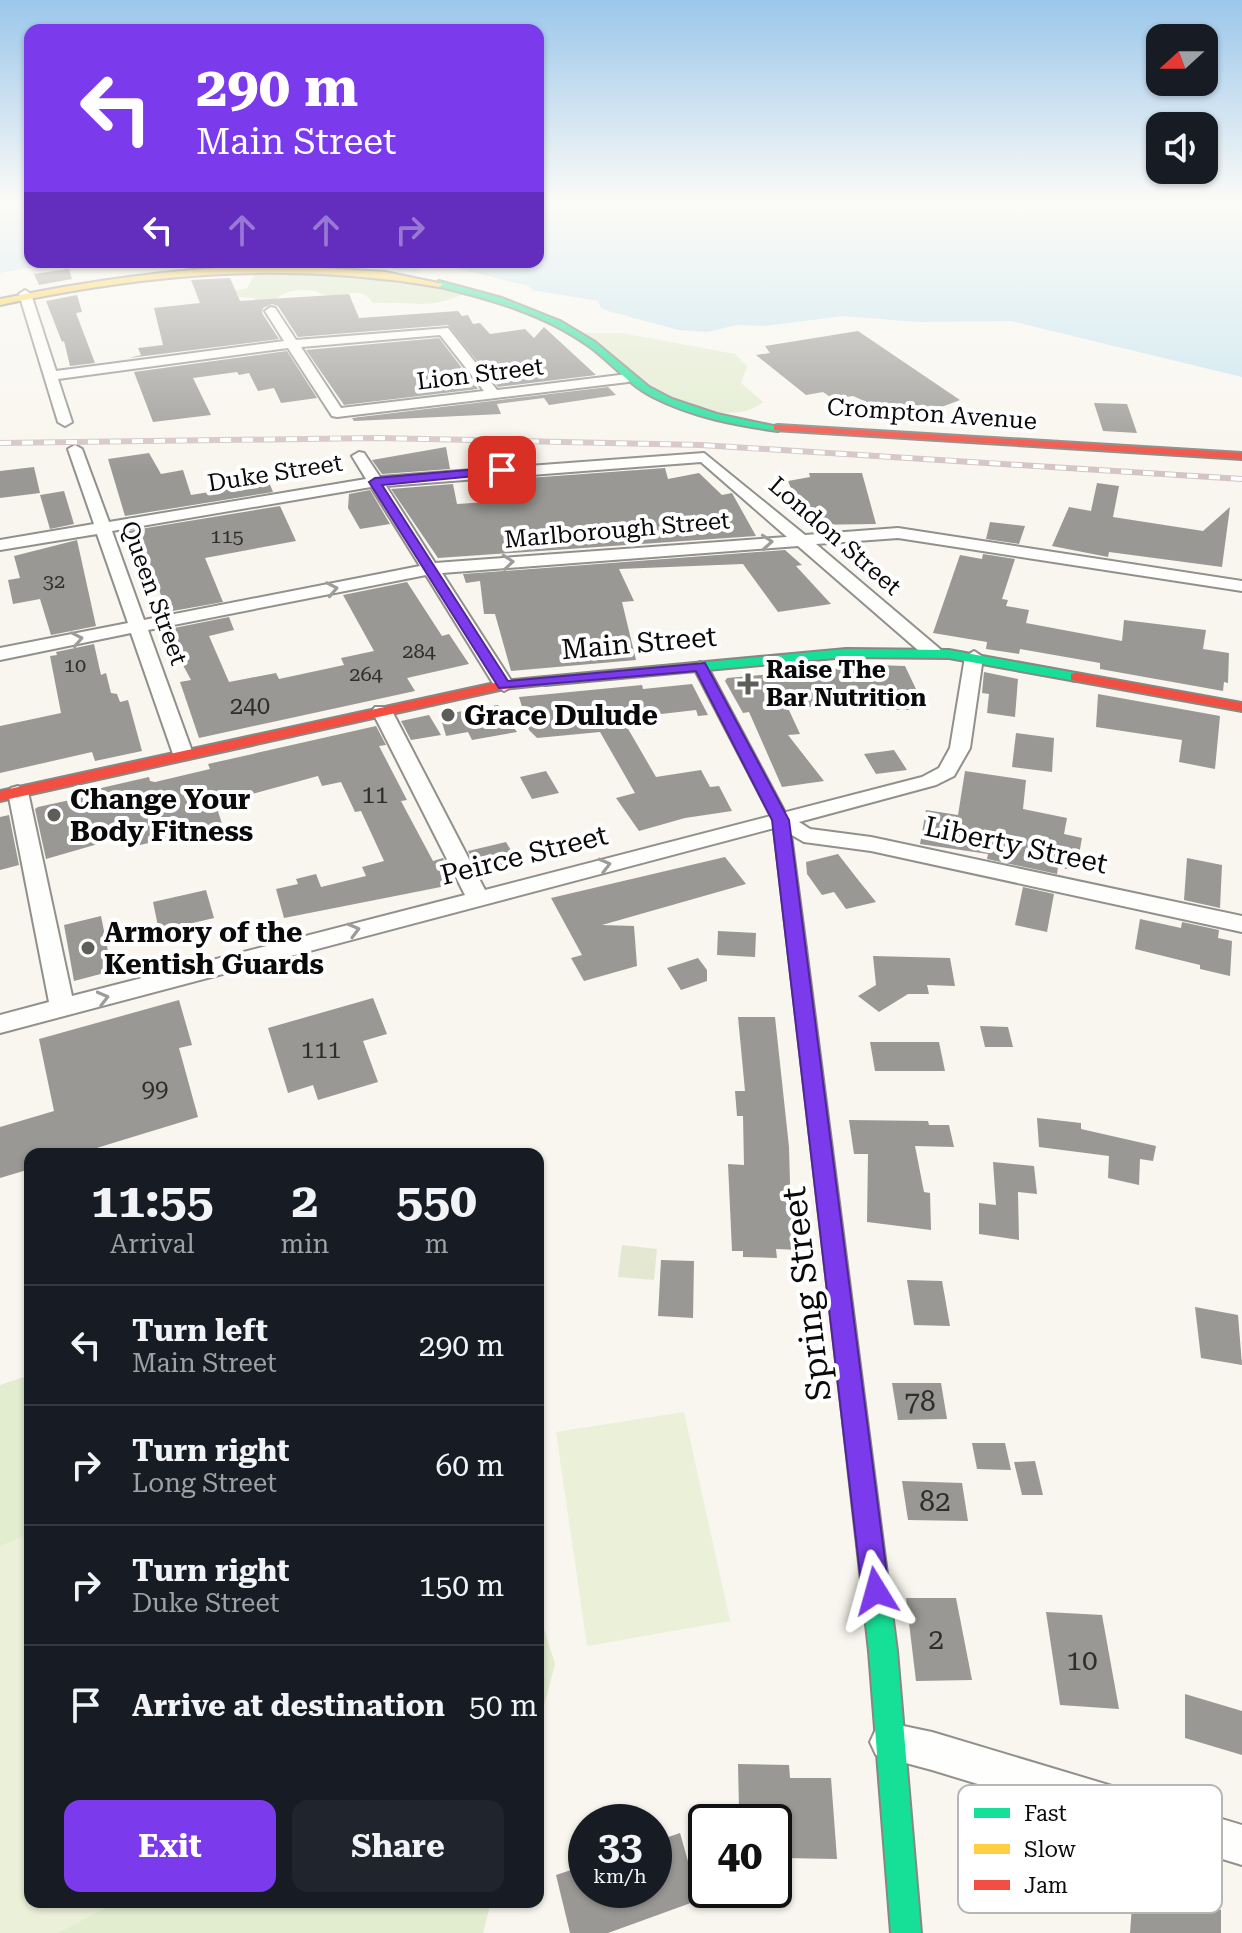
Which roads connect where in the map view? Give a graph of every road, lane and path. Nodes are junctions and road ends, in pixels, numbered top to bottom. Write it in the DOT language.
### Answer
graph roads {
  1 [pos="48,291"];
  2 [pos="469,291"];
  3 [pos="25,294"];
  4 [pos="0,302"];
  5 [pos="271,311"];
  6 [pos="290,344"];
  7 [pos="52,376"];
  8 [pos="628,378"];
  9 [pos="493,394"];
  10 [pos="65,422"];
  11 [pos="75,449"];
  12 [pos="359,456"];
  13 [pos="1242,456"];
  14 [pos="704,457"];
  15 [pos="375,482"];
  16 [pos="102,527"];
  17 [pos="803,539"];
  18 [pos="2,544"];
  19 [pos="430,569"];
  20 [pos="1242,586"];
  21 [pos="138,627"];
  22 [pos="933,653"];
  23 [pos="0,654"];
  24 [pos="974,657"];
  25 [pos="700,666"];
  26 [pos="504,685"];
  27 [pos="1242,707"];
  28 [pos="382,711"];
  29 [pos="183,754"];
  30 [pos="9,794"];
  31 [pos="781,820"];
  32 [pos="478,898"];
  33 [pos="1242,924"];
  34 [pos="62,1008"];
  35 [pos="0,1024"];
  36 [pos="889,1742"];
  37 [pos="1044,1785"];
  38 [pos="1222,1839"];
  39 [pos="1242,1845"];
  40 [pos="906,1933"];
  1 -- 3 [label="street, Crompton Avenue"];
  2 -- 8 [label="street, Crompton Avenue"];
  3 -- 4 [label="street, Crompton Avenue"];
  3 -- 7 [label="street"];
  5 -- 6 [label="street"];
  6 -- 7 [label="street"];
  6 -- 9 [label="street"];
  6 -- 9 [label="street, Lion Street"];
  7 -- 10 [label="street"];
  8 -- 9 [label="street, Lion Street"];
  8 -- 13 [label="street, Crompton Avenue"];
  11 -- 16 [label="street, Queen Street"];
  12 -- 15 [label="street"];
  14 -- 15 [label="street, Duke Street"];
  14 -- 17 [label="street, London Street"];
  15 -- 16 [label="street, Duke Street"];
  15 -- 19 [label="street"];
  16 -- 18 [label="street, Duke Street"];
  16 -- 21 [label="street, Queen Street"];
  19 -- 17 [label="street, Marlborough Street, one-way"];
  17 -- 20 [label="street, Marlborough Street"];
  17 -- 22 [label="street, London Street"];
  21 -- 19 [label="street, Marlborough Street, one-way"];
  19 -- 26 [label="street"];
  23 -- 21 [label="street, Marlborough Street, one-way"];
  21 -- 29 [label="street, Queen Street"];
  22 -- 24 [label="street, Main Street"];
  22 -- 25 [label="street, Main Street"];
  24 -- 27 [label="street, Main Street"];
  24 -- 31 [label="street, Peirce Street"];
  25 -- 26 [label="street, Main Street"];
  25 -- 31 [label="street, Spring Street"];
  26 -- 28 [label="street, Main Street"];
  28 -- 29 [label="street, Main Street"];
  28 -- 32 [label="street"];
  29 -- 30 [label="street, Main Street"];
  30 -- 34 [label="street"];
  32 -- 31 [label="street, Peirce Street, one-way"];
  31 -- 33 [label="street, Liberty Street"];
  31 -- 36 [label="street, Spring Street"];
  34 -- 32 [label="street, Peirce Street, one-way"];
  34 -- 35 [label="street, Peirce Street"];
  36 -- 37 [label="street"];
  36 -- 40 [label="street, Spring Street"];
  38 -- 39 [label="street"];
}
